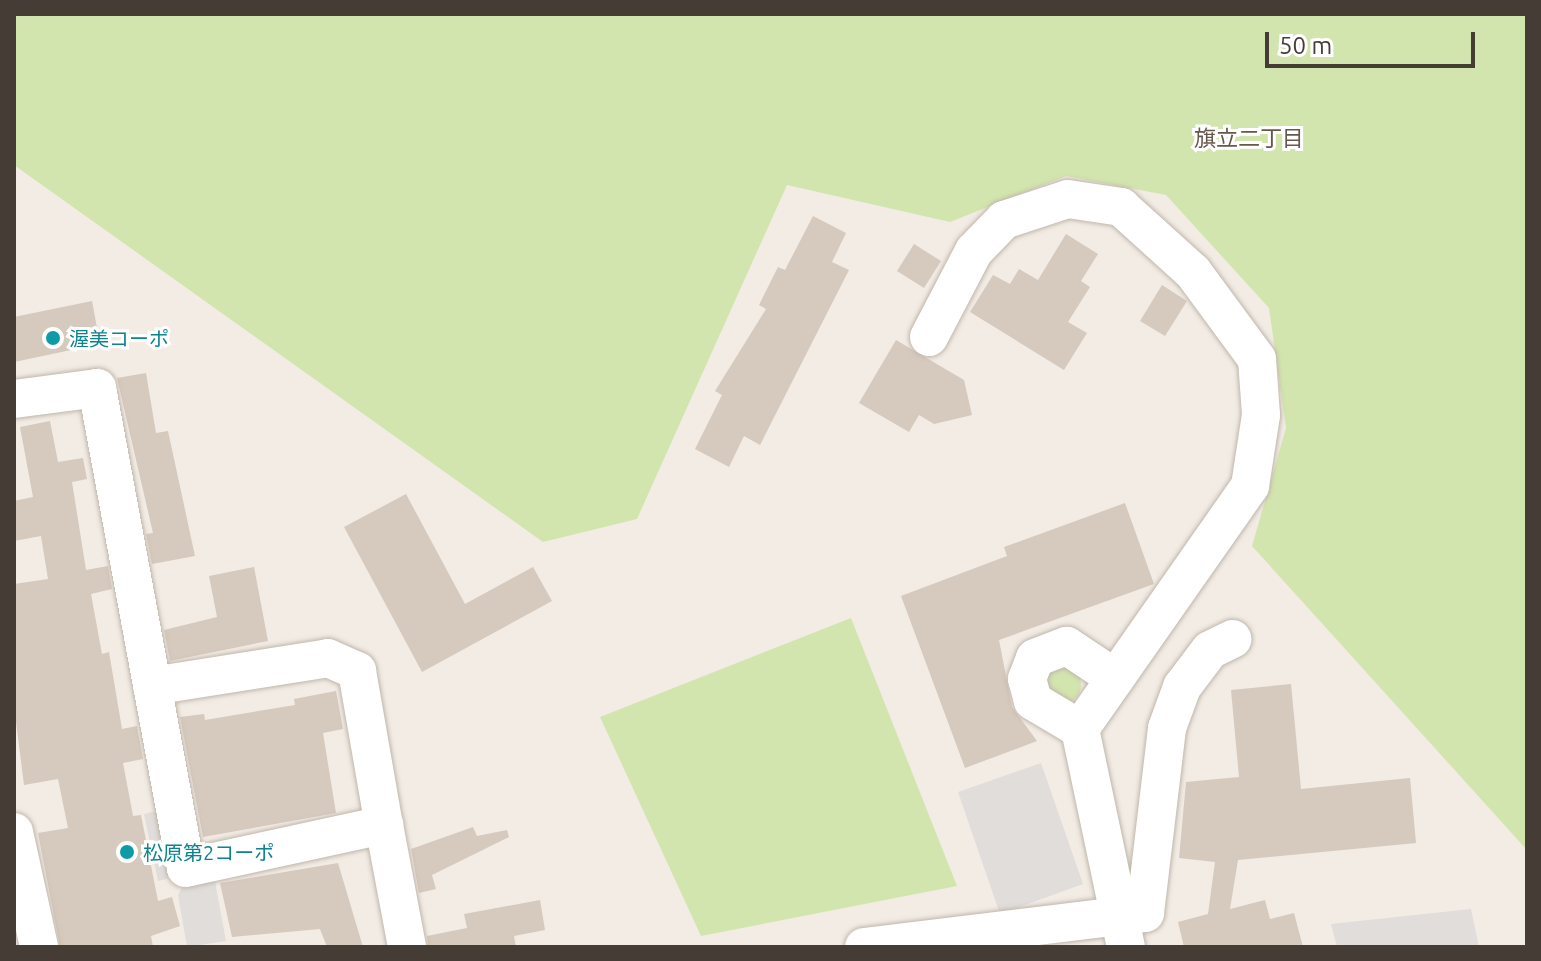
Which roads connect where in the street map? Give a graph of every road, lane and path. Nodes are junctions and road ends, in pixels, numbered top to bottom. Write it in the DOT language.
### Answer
graph roads {
  1 [pos="929,337"];
  2 [pos="14,399"];
  3 [pos="1233,639"];
  4 [pos="1115,678"];
  5 [pos="152,686"];
  6 [pos="1080,729"];
  7 [pos="384,825"];
  8 [pos="14,832"];
  9 [pos="1122,932"];
  10 [pos="39,947"];
  11 [pos="407,947"];
  12 [pos="864,947"];
  1 -- 4 [label="street"];
  2 -- 5 [label="street"];
  3 -- 9 [label="street"];
  4 -- 6 [label="street"];
  4 -- 6 [label="street"];
  5 -- 7 [label="street"];
  5 -- 7 [label="street"];
  6 -- 9 [label="street"];
  7 -- 11 [label="street"];
  8 -- 10 [label="street"];
  9 -- 12 [label="street"];
}
